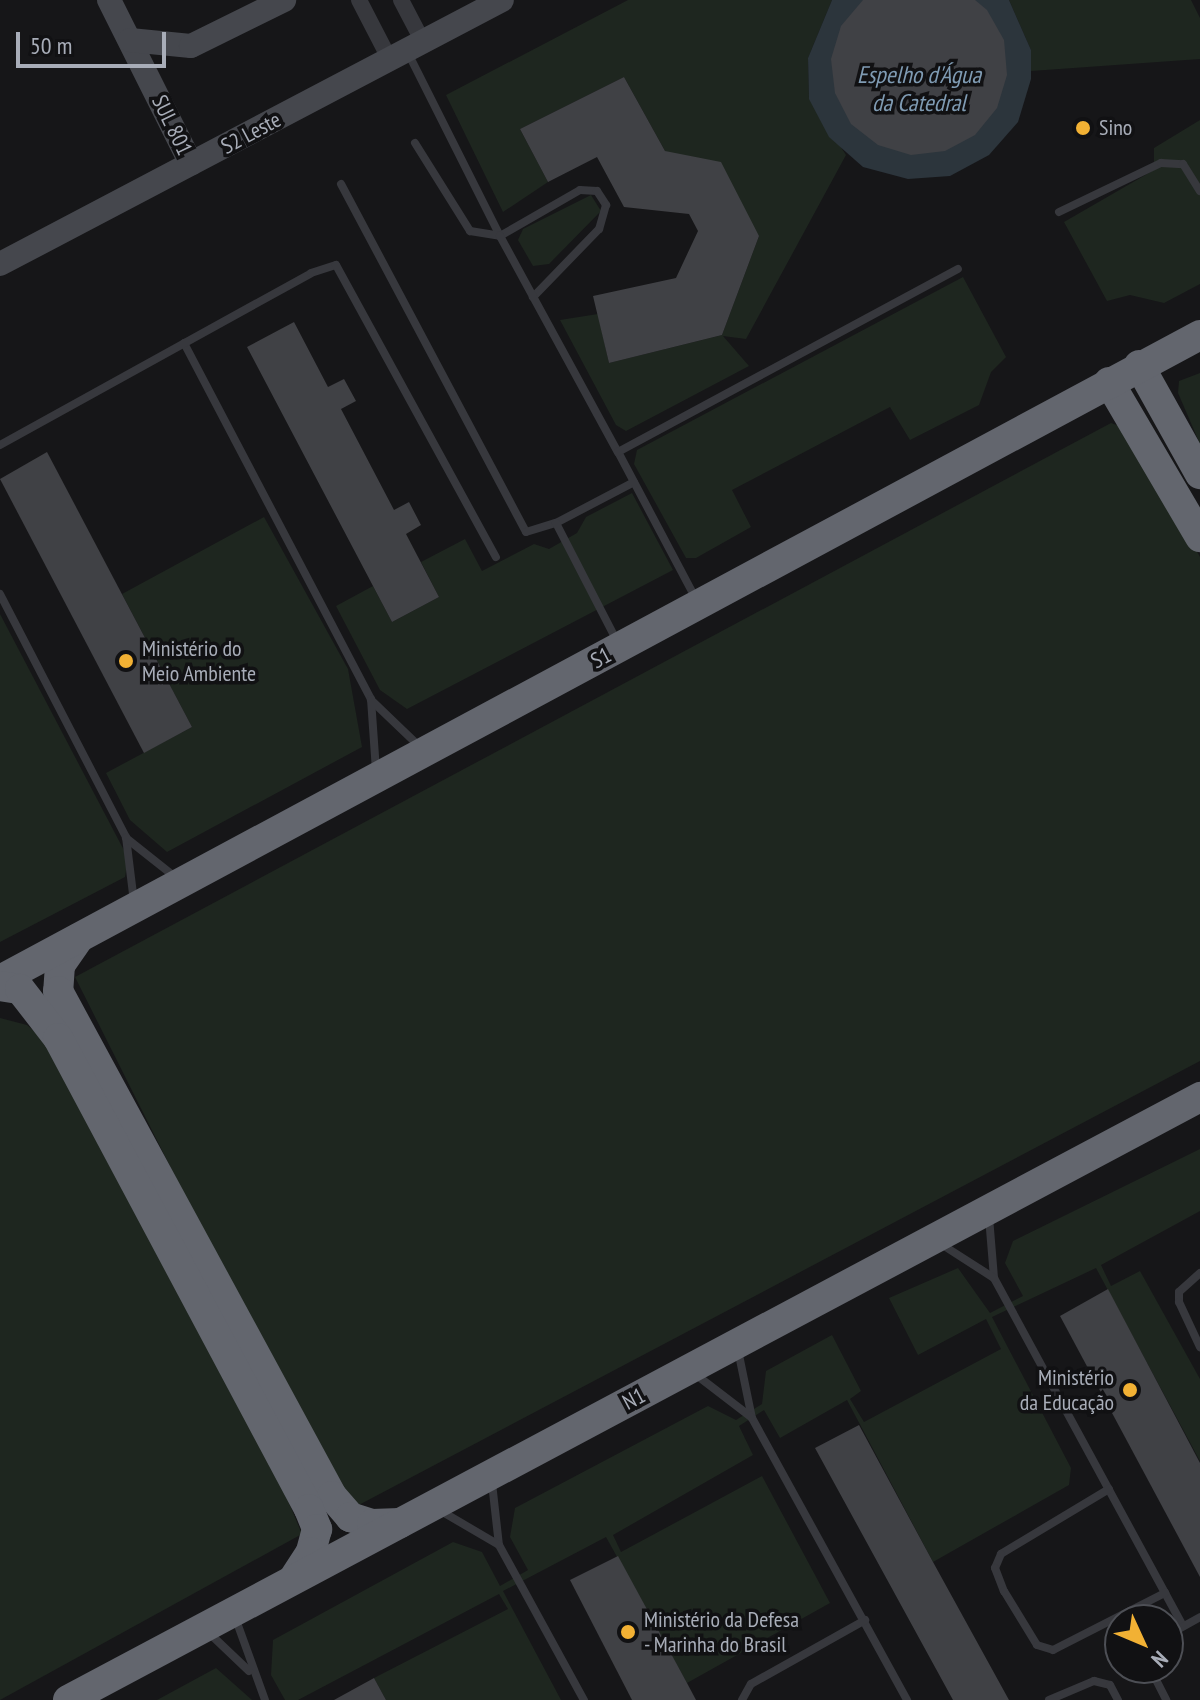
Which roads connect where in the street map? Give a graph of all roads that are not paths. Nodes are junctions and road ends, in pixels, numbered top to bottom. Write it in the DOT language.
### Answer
graph roads {
  1 [pos="109,0"];
  2 [pos="284,0"];
  3 [pos="359,0"];
  4 [pos="401,0"];
  5 [pos="502,0"];
  6 [pos="130,40"];
  7 [pos="406,51"];
  8 [pos="415,143"];
  9 [pos="191,164"];
  10 [pos="341,184"];
  11 [pos="1200,191"];
  12 [pos="1059,212"];
  13 [pos="500,236"];
  14 [pos="0,264"];
  15 [pos="958,269"];
  16 [pos="533,297"];
  17 [pos="1200,335"];
  18 [pos="184,343"];
  19 [pos="1139,365"];
  20 [pos="1109,382"];
  21 [pos="0,445"];
  22 [pos="618,452"];
  23 [pos="1200,474"];
  24 [pos="634,482"];
  25 [pos="556,523"];
  26 [pos="1200,537"];
  27 [pos="496,557"];
  28 [pos="0,594"];
  29 [pos="699,603"];
  30 [pos="620,647"];
  31 [pos="371,699"];
  32 [pos="426,752"];
  33 [pos="375,779"];
  34 [pos="126,837"];
  35 [pos="180,881"];
  36 [pos="134,907"];
  37 [pos="81,937"];
  38 [pos="0,980"];
  39 [pos="0,986"];
  40 [pos="1191,1105"];
  41 [pos="988,1210"];
  42 [pos="933,1239"];
  43 [pos="1200,1273"];
  44 [pos="994,1278"];
  45 [pos="737,1344"];
  46 [pos="1200,1347"];
  47 [pos="690,1370"];
  48 [pos="752,1418"];
  49 [pos="491,1475"];
  50 [pos="1109,1489"];
  51 [pos="433,1507"];
  52 [pos="404,1523"];
  53 [pos="499,1545"];
  54 [pos="294,1578"];
  55 [pos="1165,1593"];
  56 [pos="1171,1604"];
  57 [pos="233,1612"];
  58 [pos="865,1620"];
  59 [pos="203,1628"];
  60 [pos="250,1672"];
  61 [pos="68,1700"];
  62 [pos="265,1700"];
  63 [pos="584,1700"];
  64 [pos="742,1700"];
  65 [pos="907,1700"];
  66 [pos="1049,1700"];
  67 [pos="1118,1700"];
  1 -- 6 [label="main road, SUL 801"];
  2 -- 6 [label="main road"];
  3 -- 7 [label="street"];
  4 -- 7 [label="street"];
  5 -- 7 [label="main road, S2 Leste"];
  6 -- 9 [label="main road, SUL 801"];
  7 -- 9 [label="main road, S2 Leste"];
  7 -- 13 [label="lane"];
  8 -- 13 [label="lane"];
  9 -- 14 [label="main road, S2 Leste"];
  10 -- 25 [label="lane"];
  11 -- 12 [label="lane"];
  13 -- 16 [label="lane"];
  13 -- 16 [label="lane"];
  15 -- 22 [label="lane"];
  16 -- 22 [label="lane"];
  17 -- 19 [label="highway, S1"];
  18 -- 21 [label="lane"];
  18 -- 27 [label="lane"];
  18 -- 31 [label="lane"];
  19 -- 20 [label="highway, S1"];
  19 -- 23 [label="highway"];
  20 -- 26 [label="highway"];
  20 -- 29 [label="highway, S1"];
  22 -- 24 [label="lane"];
  24 -- 25 [label="lane"];
  24 -- 29 [label="lane"];
  25 -- 30 [label="lane"];
  28 -- 34 [label="lane"];
  29 -- 30 [label="highway, S1"];
  30 -- 32 [label="highway, S1"];
  31 -- 32 [label="lane"];
  31 -- 33 [label="lane"];
  32 -- 33 [label="highway, S1"];
  33 -- 35 [label="highway, S1"];
  34 -- 35 [label="lane"];
  34 -- 36 [label="lane"];
  35 -- 36 [label="highway, S1"];
  36 -- 37 [label="highway, S1"];
  37 -- 38 [label="highway, S1"];
  37 -- 52 [label="highway"];
  39 -- 54 [label="highway"];
  40 -- 41 [label="highway, N1"];
  41 -- 42 [label="highway, N1"];
  41 -- 44 [label="lane"];
  42 -- 44 [label="lane"];
  42 -- 45 [label="highway, N1"];
  43 -- 46 [label="lane"];
  44 -- 50 [label="lane"];
  45 -- 47 [label="highway, N1"];
  45 -- 48 [label="lane"];
  47 -- 48 [label="lane"];
  47 -- 49 [label="highway, N1"];
  48 -- 58 [label="lane"];
  49 -- 51 [label="highway, N1"];
  49 -- 53 [label="lane"];
  50 -- 55 [label="lane"];
  50 -- 55 [label="lane"];
  51 -- 52 [label="highway, N1"];
  51 -- 53 [label="lane"];
  52 -- 54 [label="highway, N1"];
  53 -- 63 [label="lane"];
  54 -- 57 [label="highway, N1"];
  55 -- 56 [label="lane"];
  57 -- 59 [label="highway, N1"];
  57 -- 60 [label="lane"];
  58 -- 64 [label="lane"];
  58 -- 65 [label="lane"];
  59 -- 60 [label="lane"];
  59 -- 61 [label="highway, N1"];
  60 -- 62 [label="lane"];
  66 -- 67 [label="lane"];
}
